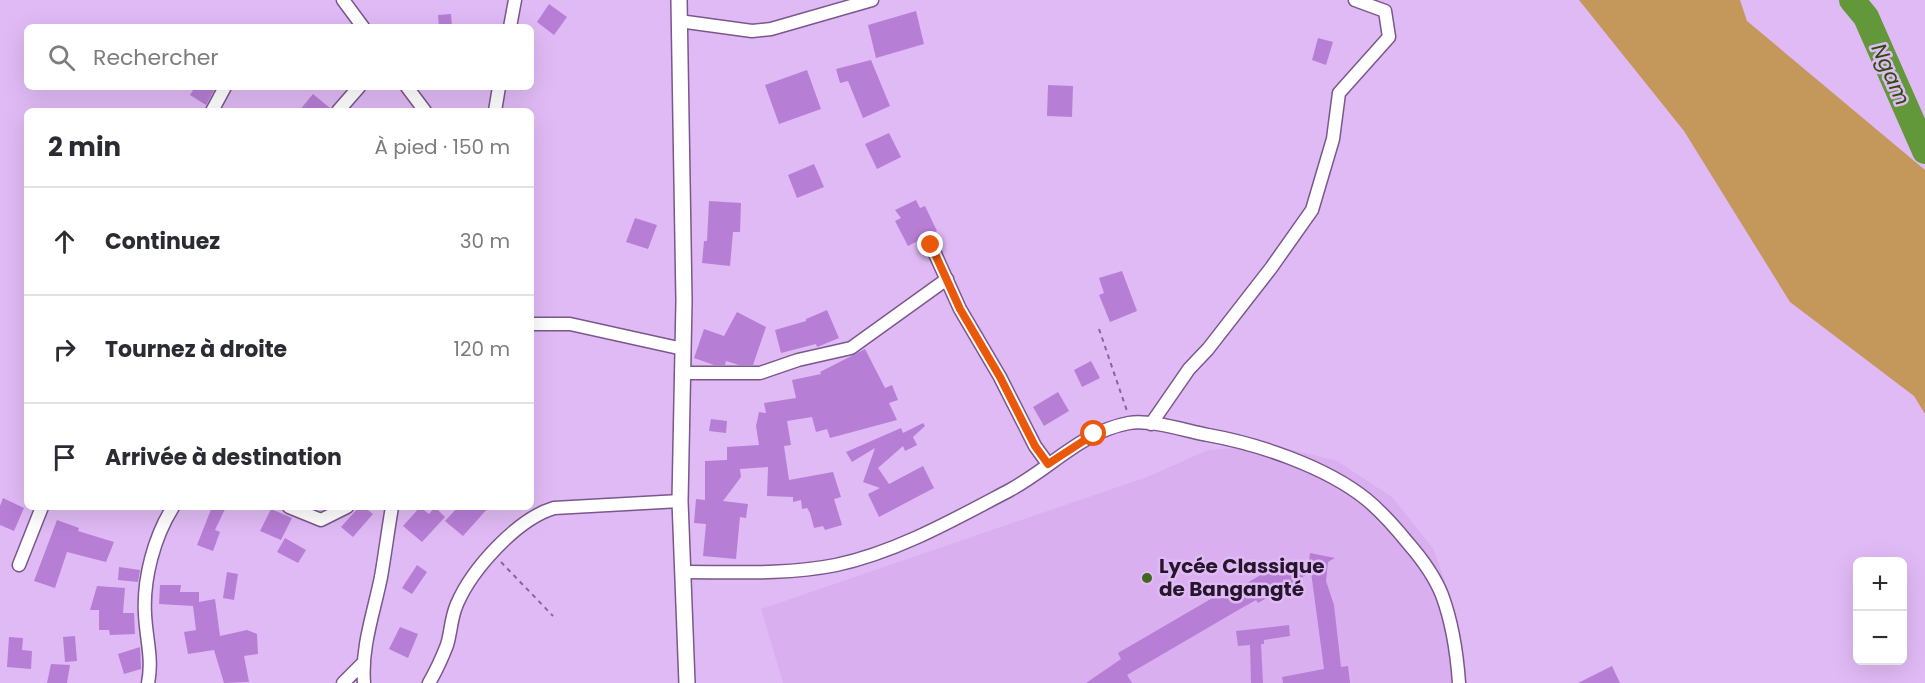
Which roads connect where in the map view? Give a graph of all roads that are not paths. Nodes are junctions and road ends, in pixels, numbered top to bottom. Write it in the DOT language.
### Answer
graph roads {
  1 [pos="343,0"];
  2 [pos="515,0"];
  3 [pos="679,0"];
  4 [pos="873,0"];
  5 [pos="1355,0"];
  6 [pos="679,21"];
  7 [pos="361,24"];
  8 [pos="511,24"];
  9 [pos="223,90"];
  10 [pos="356,90"];
  11 [pos="409,90"];
  12 [pos="498,90"];
  13 [pos="214,108"];
  14 [pos="341,108"];
  15 [pos="423,108"];
  16 [pos="496,108"];
  17 [pos="931,245"];
  18 [pos="947,279"];
  19 [pos="534,324"];
  20 [pos="683,349"];
  21 [pos="683,374"];
  22 [pos="1151,424"];
  23 [pos="1048,464"];
  24 [pos="680,501"];
  25 [pos="41,510"];
  26 [pos="170,510"];
  27 [pos="296,510"];
  28 [pos="341,510"];
  29 [pos="391,510"];
  30 [pos="19,565"];
  31 [pos="684,572"];
  32 [pos="362,664"];
  33 [pos="347,682"];
  34 [pos="148,683"];
  35 [pos="364,683"];
  36 [pos="429,683"];
  37 [pos="687,683"];
  38 [pos="1460,683"];
  1 -- 7 [label="street"];
  2 -- 8 [label="street"];
  3 -- 6 [label="street"];
  4 -- 6 [label="street"];
  5 -- 22 [label="street"];
  6 -- 20 [label="street"];
  9 -- 13 [label="street"];
  10 -- 14 [label="street"];
  11 -- 15 [label="street"];
  12 -- 16 [label="street"];
  17 -- 18 [label="street"];
  18 -- 21 [label="street"];
  18 -- 23 [label="street"];
  19 -- 20 [label="street"];
  20 -- 21 [label="street"];
  21 -- 24 [label="street"];
  22 -- 23 [label="street"];
  22 -- 38 [label="street"];
  23 -- 31 [label="street"];
  24 -- 31 [label="street"];
  24 -- 36 [label="street"];
  25 -- 30 [label="street"];
  26 -- 34 [label="street"];
  27 -- 28 [label="street"];
  29 -- 32 [label="street"];
  31 -- 37 [label="street"];
  32 -- 33 [label="street"];
  32 -- 35 [label="street"];
}
